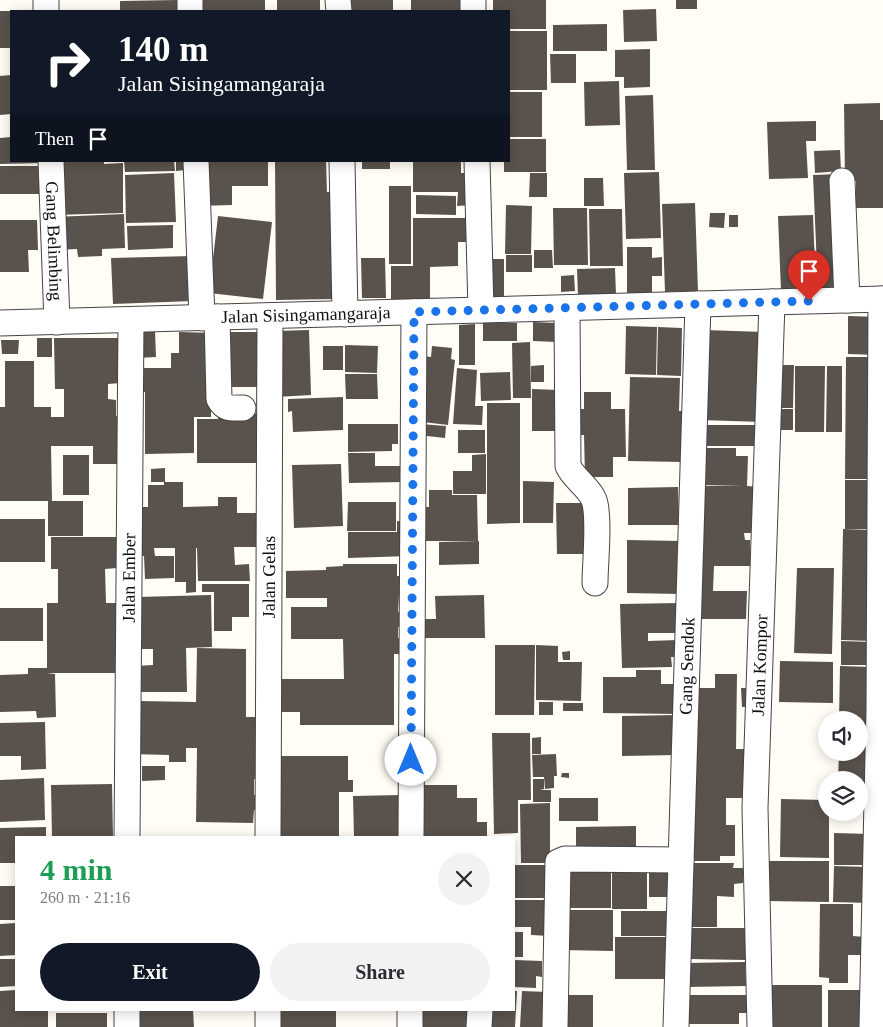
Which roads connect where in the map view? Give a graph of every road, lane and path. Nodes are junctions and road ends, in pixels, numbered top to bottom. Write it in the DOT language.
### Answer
graph roads {
  1 [pos="51,162"];
  2 [pos="196,162"];
  3 [pos="342,162"];
  4 [pos="477,162"];
  5 [pos="842,180"];
  6 [pos="882,299"];
  7 [pos="847,300"];
  8 [pos="772,302"];
  9 [pos="698,304"];
  10 [pos="567,308"];
  11 [pos="481,310"];
  12 [pos="414,312"];
  13 [pos="345,314"];
  14 [pos="270,316"];
  15 [pos="210,317"];
  16 [pos="131,320"];
  17 [pos="56,322"];
  18 [pos="0,323"];
  19 [pos="243,408"];
  20 [pos="595,583"];
  21 [pos="127,836"];
  22 [pos="268,836"];
  23 [pos="411,836"];
  24 [pos="681,860"];
  25 [pos="127,1011"];
  26 [pos="268,1011"];
  27 [pos="410,1011"];
  28 [pos="480,1011"];
  29 [pos="127,1027"];
  30 [pos="268,1027"];
  31 [pos="410,1027"];
  32 [pos="479,1027"];
  33 [pos="555,1027"];
  34 [pos="676,1027"];
  35 [pos="760,1027"];
  36 [pos="872,1027"];
  1 -- 17 [label="street, Gang Belimbing"];
  2 -- 15 [label="street"];
  3 -- 13 [label="street"];
  4 -- 11 [label="street"];
  5 -- 7 [label="street"];
  6 -- 7 [label="street, Jalan Sisingamangaraja"];
  6 -- 36 [label="street"];
  7 -- 8 [label="street, Jalan Sisingamangaraja"];
  8 -- 9 [label="street, Jalan Sisingamangaraja"];
  8 -- 35 [label="street, Jalan Kompor"];
  9 -- 10 [label="street, Jalan Sisingamangaraja"];
  9 -- 24 [label="street, Gang Sendok"];
  10 -- 11 [label="street, Jalan Sisingamangaraja"];
  10 -- 20 [label="street"];
  11 -- 12 [label="street, Jalan Sisingamangaraja"];
  12 -- 13 [label="street, Jalan Sisingamangaraja"];
  12 -- 23 [label="street"];
  13 -- 14 [label="street, Jalan Sisingamangaraja"];
  14 -- 15 [label="street, Jalan Sisingamangaraja"];
  14 -- 22 [label="street, Jalan Gelas"];
  15 -- 16 [label="street, Jalan Sisingamangaraja"];
  15 -- 19 [label="street"];
  16 -- 17 [label="street, Jalan Sisingamangaraja"];
  16 -- 21 [label="street, Jalan Ember"];
  17 -- 18 [label="street, Jalan Sisingamangaraja"];
  24 -- 33 [label="street"];
  24 -- 34 [label="street, Gang Sendok"];
  25 -- 29 [label="street"];
  26 -- 30 [label="street"];
  27 -- 31 [label="street"];
  28 -- 32 [label="street"];
}
